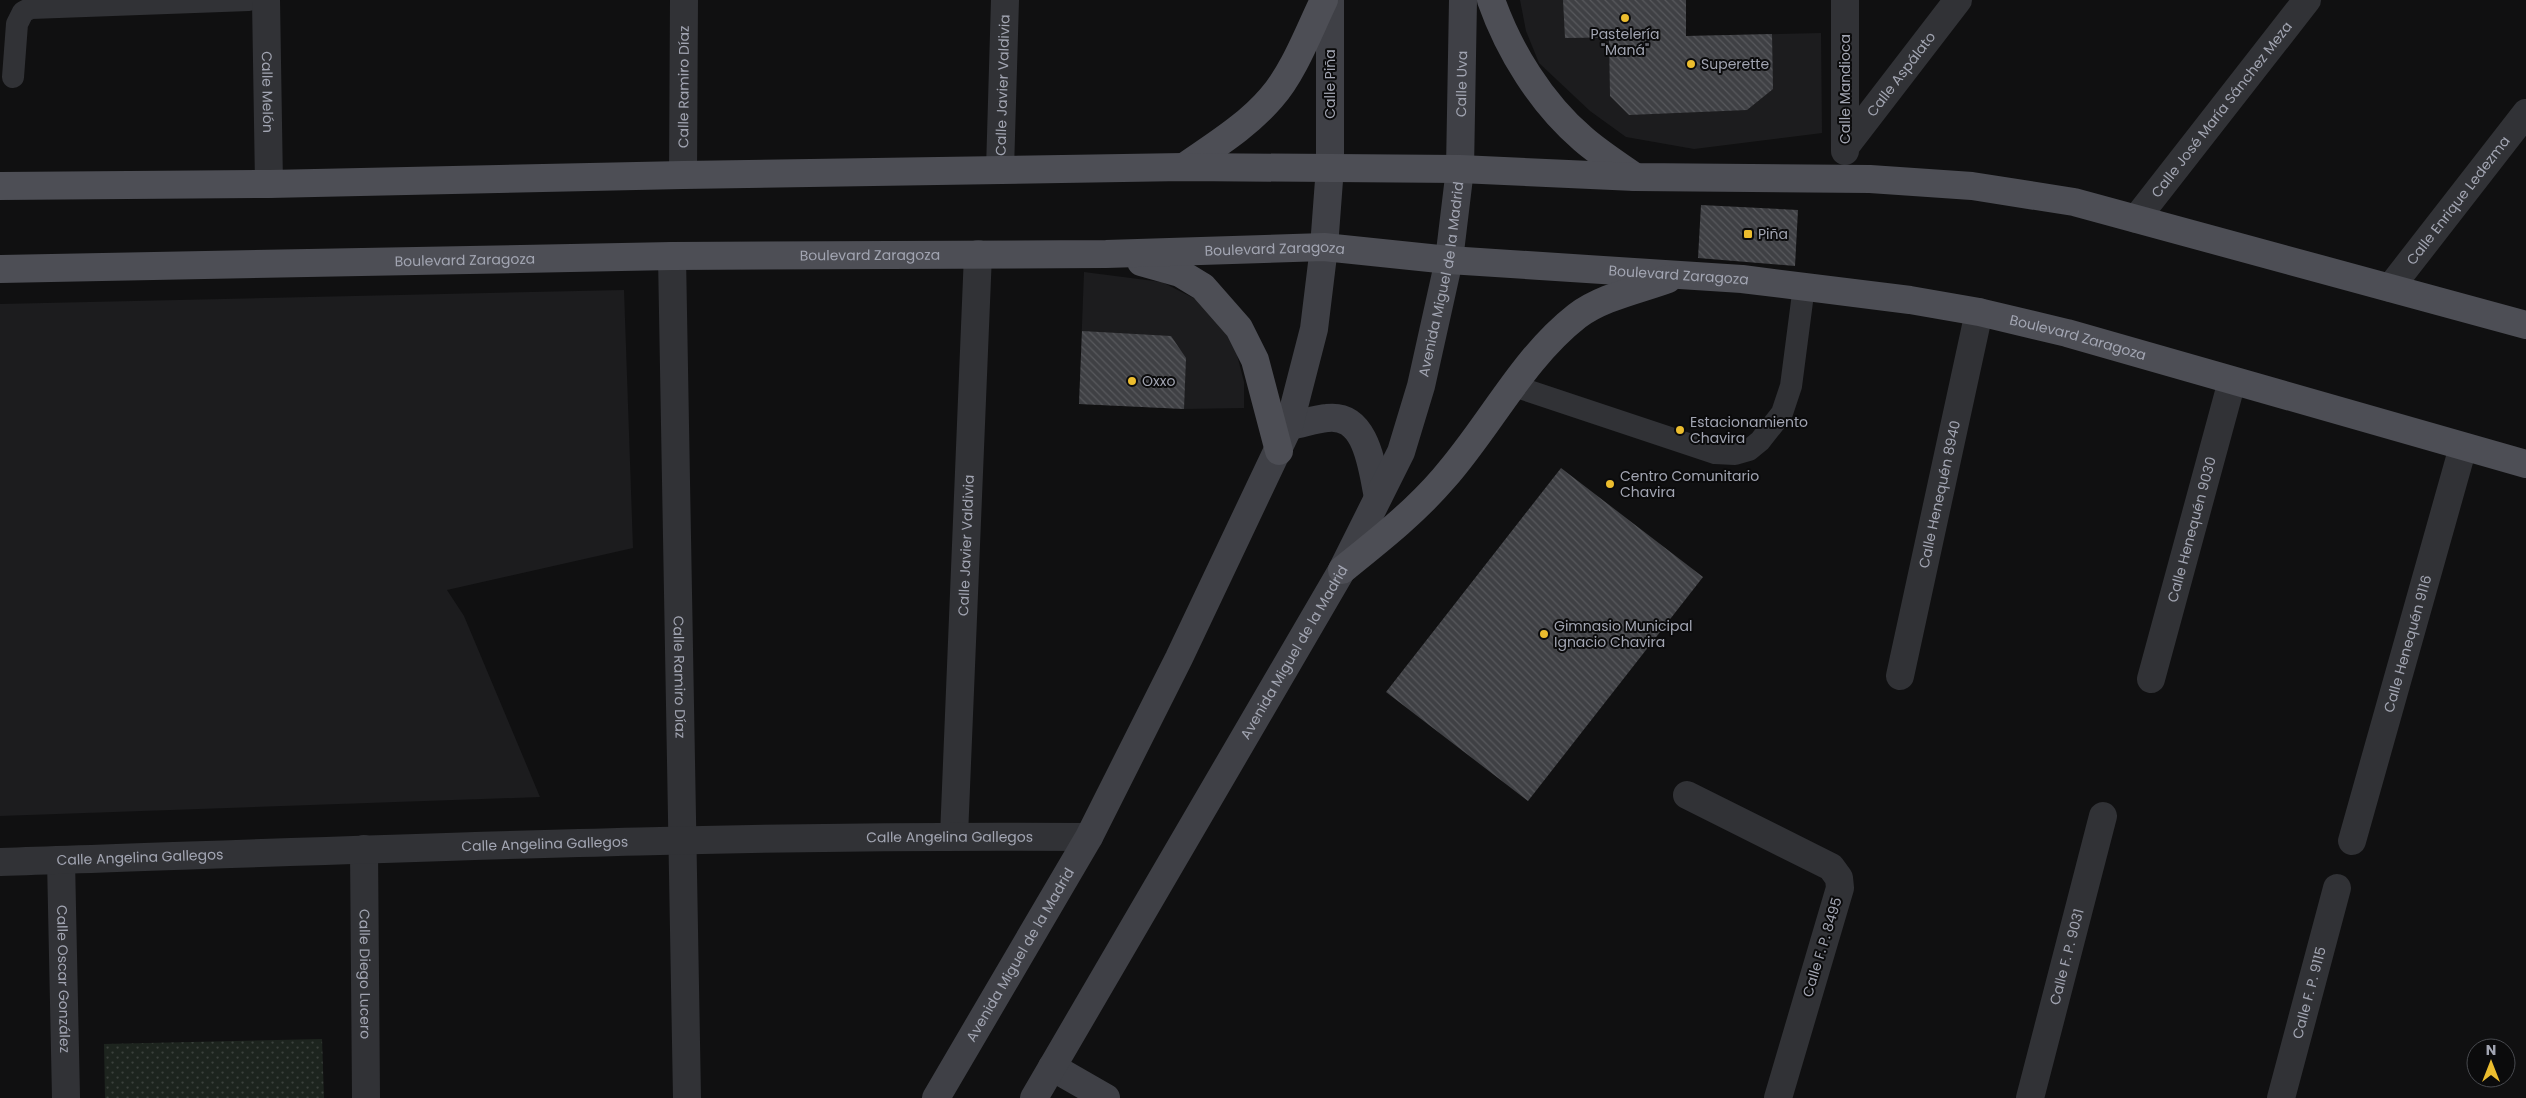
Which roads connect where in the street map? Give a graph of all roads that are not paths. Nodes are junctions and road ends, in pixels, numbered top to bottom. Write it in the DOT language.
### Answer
graph roads {
  1 [pos="248,0"];
  2 [pos="266,0"];
  3 [pos="684,0"];
  4 [pos="1006,0"];
  5 [pos="1324,0"];
  6 [pos="1330,0"];
  7 [pos="1464,0"];
  8 [pos="1491,0"];
  9 [pos="1846,0"];
  10 [pos="1958,0"];
  11 [pos="2307,0"];
  12 [pos="13,77"];
  13 [pos="2526,113"];
  14 [pos="1845,147"];
  15 [pos="1184,167"];
  16 [pos="1330,167"];
  17 [pos="1460,169"];
  18 [pos="1000,170"];
  19 [pos="683,175"];
  20 [pos="1635,177"];
  21 [pos="1844,178"];
  22 [pos="269,184"];
  23 [pos="0,186"];
  24 [pos="2136,219"];
  25 [pos="1324,247"];
  26 [pos="978,254"];
  27 [pos="1106,254"];
  28 [pos="672,256"];
  29 [pos="1448,260"];
  30 [pos="0,269"];
  31 [pos="1681,275"];
  32 [pos="1804,286"];
  33 [pos="2390,288"];
  34 [pos="1979,312"];
  35 [pos="2526,325"];
  36 [pos="2232,381"];
  37 [pos="1514,386"];
  38 [pos="1289,426"];
  39 [pos="2463,447"];
  40 [pos="1279,451"];
  41 [pos="2526,464"];
  42 [pos="1378,497"];
  43 [pos="1342,570"];
  44 [pos="1900,676"];
  45 [pos="2151,679"];
  46 [pos="1687,795"];
  47 [pos="2103,816"];
  48 [pos="954,836"];
  49 [pos="1089,837"];
  50 [pos="681,840"];
  51 [pos="2352,840"];
  52 [pos="364,850"];
  53 [pos="61,860"];
  54 [pos="0,862"];
  55 [pos="2337,888"];
  56 [pos="1052,1067"];
  57 [pos="66,1098"];
  58 [pos="366,1098"];
  59 [pos="687,1098"];
  60 [pos="936,1098"];
  61 [pos="1034,1098"];
  62 [pos="1106,1098"];
  63 [pos="1778,1098"];
  64 [pos="2030,1098"];
  65 [pos="2281,1098"];
  1 -- 12 [label="lane"];
  2 -- 22 [label="street, Calle Melón"];
  3 -- 19 [label="street, Calle Ramiro Díaz"];
  4 -- 18 [label="street, Calle Javier Valdivia"];
  5 -- 15 [label="main road"];
  6 -- 16 [label="main road, Calle Piña"];
  7 -- 17 [label="main road, Calle Uva"];
  8 -- 20 [label="main road"];
  9 -- 14 [label="street, Calle Mandioca"];
  10 -- 14 [label="street, Calle Aspálato"];
  11 -- 24 [label="street, Calle José María Sánchez Meza"];
  13 -- 33 [label="street, Calle Enrique Ledezma"];
  14 -- 21 [label="street, Calle Mandioca"];
  15 -- 16 [label="main road"];
  15 -- 18 [label="main road"];
  16 -- 17 [label="main road"];
  16 -- 25 [label="main road, Avenida Miguel de la Madrid"];
  17 -- 20 [label="main road"];
  17 -- 29 [label="main road, Avenida Miguel de la Madrid"];
  18 -- 19 [label="main road"];
  19 -- 22 [label="main road"];
  20 -- 21 [label="main road"];
  21 -- 24 [label="main road"];
  22 -- 23 [label="main road"];
  24 -- 33 [label="main road"];
  25 -- 27 [label="main road, Boulevard Zaragoza"];
  25 -- 29 [label="main road, Boulevard Zaragoza"];
  25 -- 38 [label="main road, Avenida Miguel de la Madrid"];
  26 -- 27 [label="main road, Boulevard Zaragoza"];
  26 -- 28 [label="main road, Boulevard Zaragoza"];
  26 -- 48 [label="street, Calle Javier Valdivia"];
  27 -- 40 [label="main road"];
  28 -- 30 [label="main road, Boulevard Zaragoza"];
  28 -- 50 [label="street, Calle Ramiro Díaz"];
  29 -- 31 [label="main road, Boulevard Zaragoza"];
  29 -- 42 [label="main road, Avenida Miguel de la Madrid"];
  31 -- 32 [label="main road, Boulevard Zaragoza"];
  31 -- 37 [label="main road"];
  32 -- 34 [label="main road, Boulevard Zaragoza"];
  32 -- 37 [label="lane"];
  33 -- 35 [label="main road"];
  34 -- 36 [label="main road, Boulevard Zaragoza"];
  34 -- 44 [label="street, Calle Henequén 8940"];
  36 -- 39 [label="main road, Boulevard Zaragoza"];
  36 -- 45 [label="street, Calle Henequén 9030"];
  37 -- 43 [label="main road"];
  38 -- 40 [label="main road, Avenida Miguel de la Madrid"];
  38 -- 42 [label="main road"];
  39 -- 41 [label="main road, Boulevard Zaragoza"];
  39 -- 51 [label="street, Calle Henequén 9116"];
  40 -- 49 [label="main road, Avenida Miguel de la Madrid"];
  42 -- 43 [label="main road, Avenida Miguel de la Madrid"];
  43 -- 56 [label="main road, Avenida Miguel de la Madrid"];
  46 -- 63 [label="street, Calle F. P. 8495"];
  47 -- 64 [label="street, Calle F. P. 9031"];
  48 -- 49 [label="street, Calle Angelina Gallegos"];
  48 -- 50 [label="street, Calle Angelina Gallegos"];
  49 -- 60 [label="main road, Avenida Miguel de la Madrid"];
  50 -- 52 [label="street, Calle Angelina Gallegos"];
  50 -- 59 [label="street, Calle Ramiro Díaz"];
  52 -- 53 [label="street, Calle Angelina Gallegos"];
  52 -- 58 [label="street, Calle Diego Lucero"];
  53 -- 54 [label="street, Calle Angelina Gallegos"];
  53 -- 57 [label="street, Calle Oscar González"];
  55 -- 65 [label="street, Calle F. P. 9115"];
  56 -- 61 [label="main road, Avenida Miguel de la Madrid"];
  56 -- 62 [label="main road"];
}
